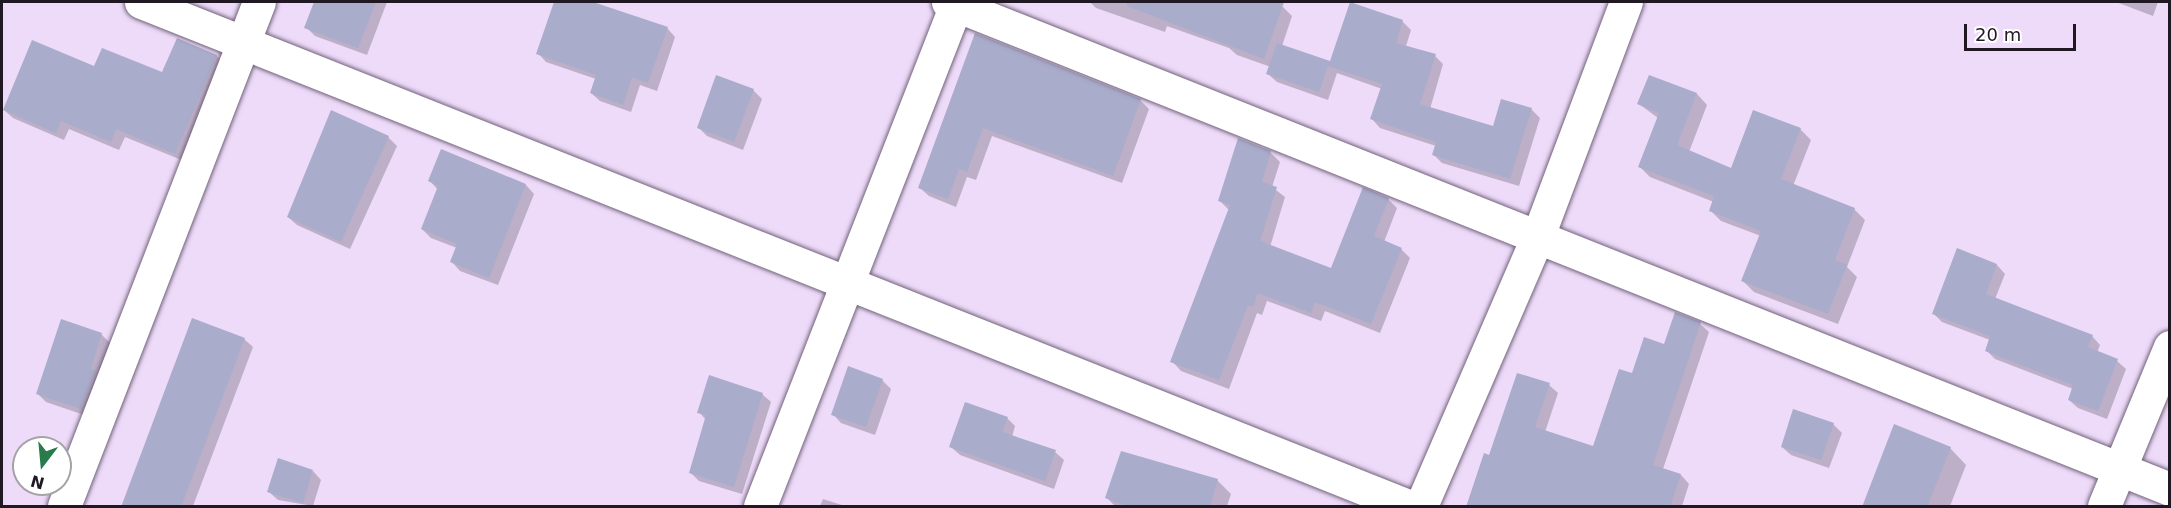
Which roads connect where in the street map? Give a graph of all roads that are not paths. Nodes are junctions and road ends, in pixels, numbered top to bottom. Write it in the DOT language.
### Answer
graph roads {
  1 [pos="141,2"];
  2 [pos="259,2"];
  3 [pos="1626,2"];
  4 [pos="954,3"];
  5 [pos="241,43"];
  6 [pos="1538,236"];
  7 [pos="846,283"];
  8 [pos="2169,347"];
  9 [pos="2120,468"];
  10 [pos="2169,489"];
  11 [pos="64,507"];
  12 [pos="760,507"];
  13 [pos="1408,507"];
  14 [pos="1421,507"];
  15 [pos="2104,507"];
  1 -- 5 [label="street"];
  2 -- 5 [label="street"];
  3 -- 6 [label="street"];
  4 -- 6 [label="street"];
  4 -- 7 [label="street"];
  5 -- 7 [label="street"];
  5 -- 11 [label="street"];
  6 -- 9 [label="street"];
  6 -- 14 [label="street"];
  7 -- 12 [label="street"];
  7 -- 13 [label="street"];
  8 -- 9 [label="street"];
  9 -- 10 [label="street"];
  9 -- 15 [label="street"];
}
